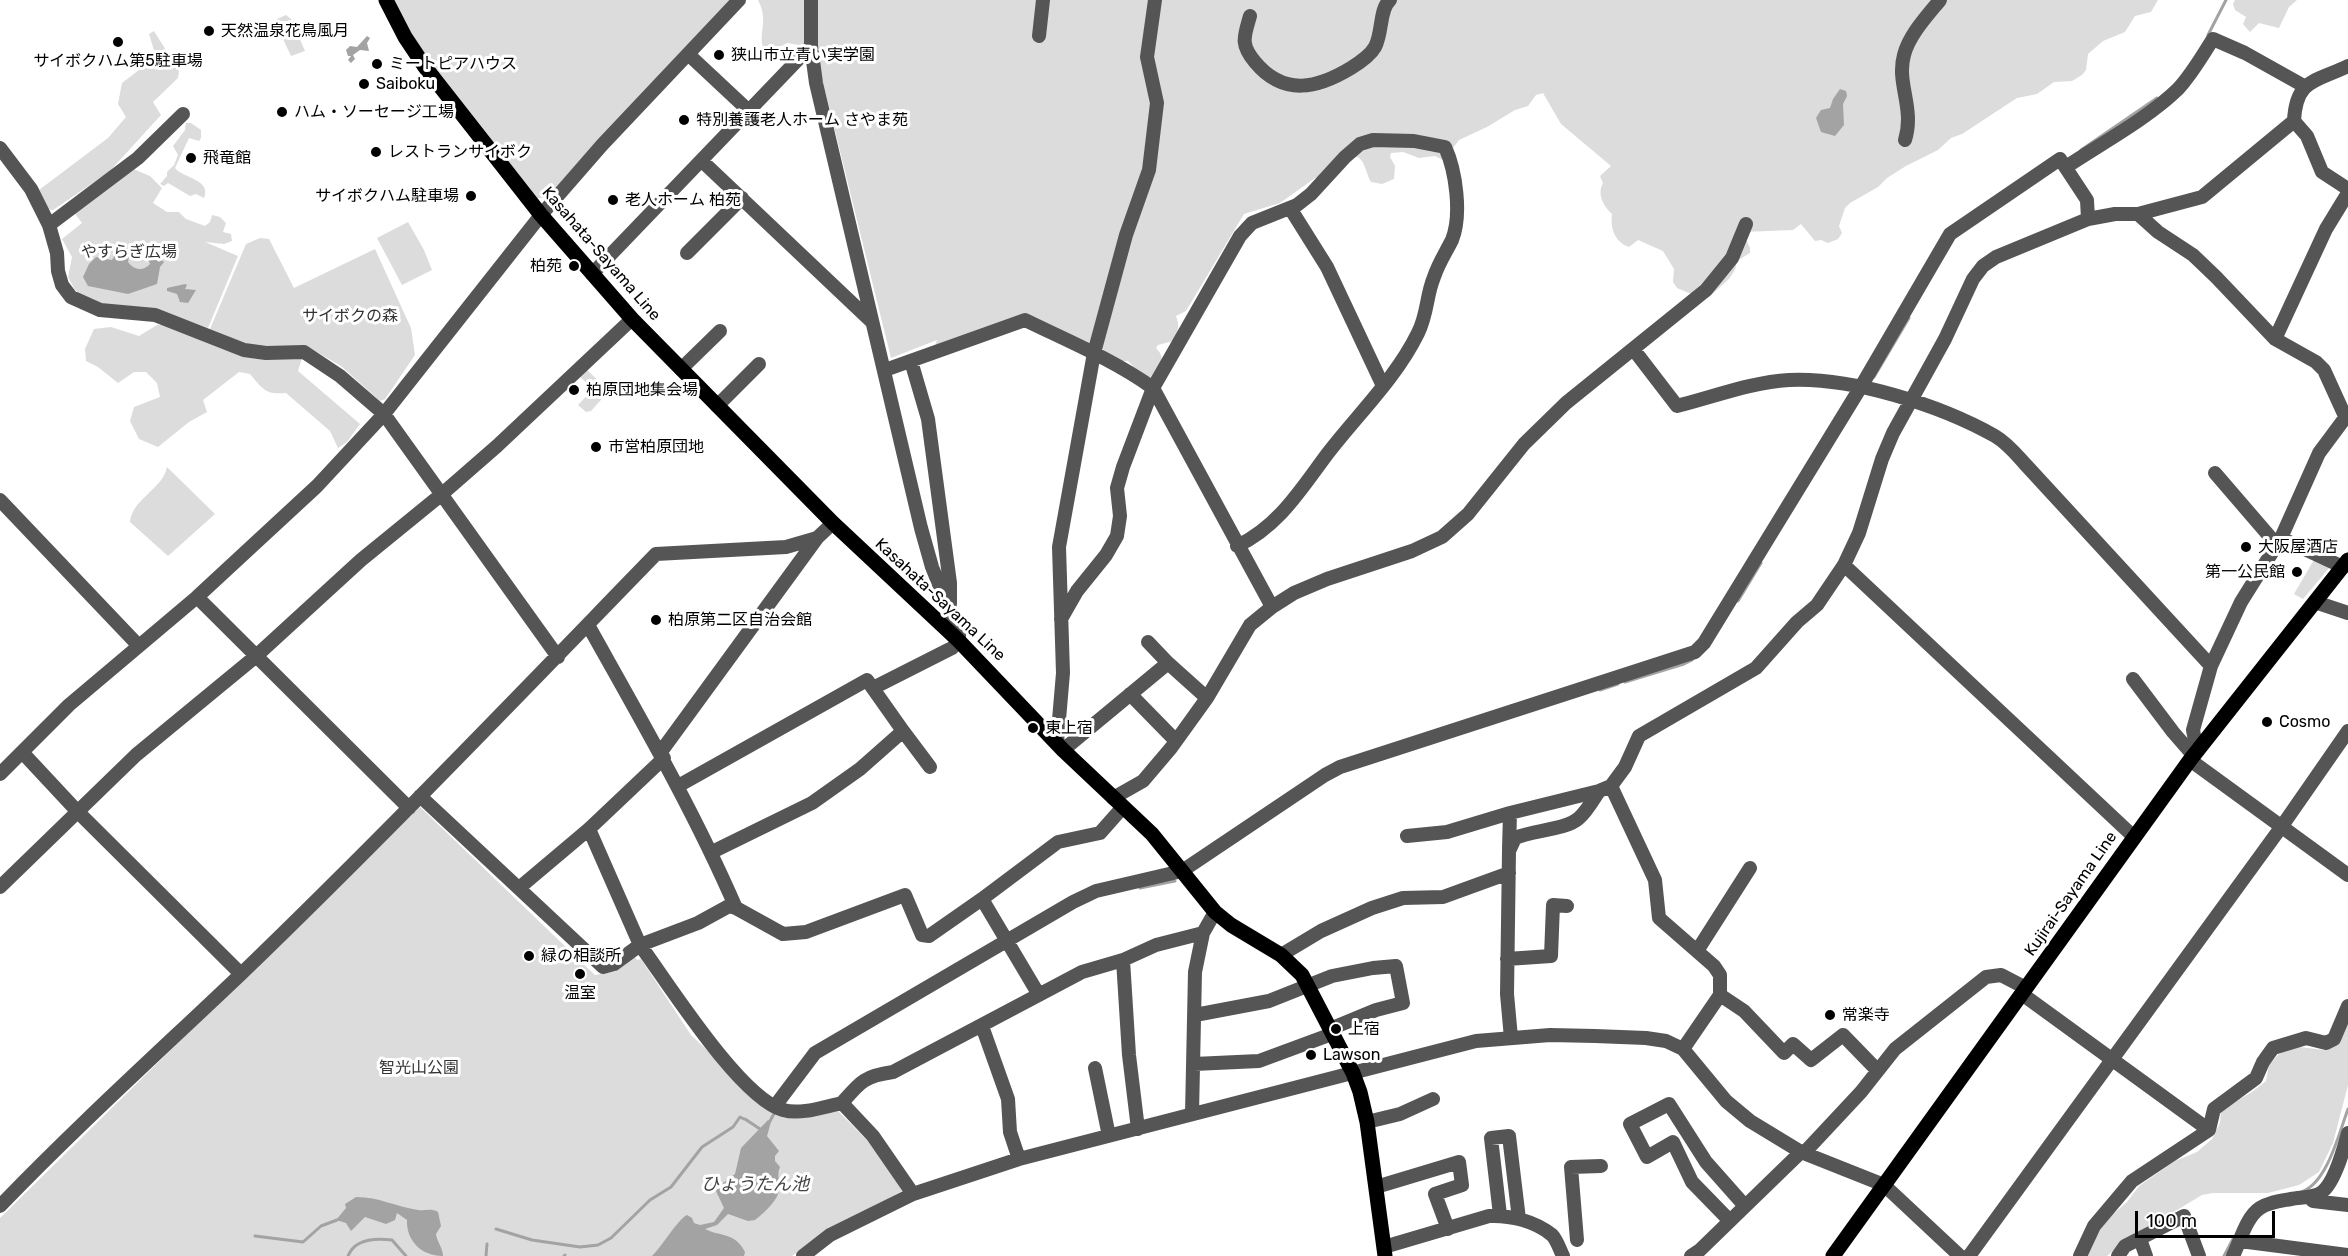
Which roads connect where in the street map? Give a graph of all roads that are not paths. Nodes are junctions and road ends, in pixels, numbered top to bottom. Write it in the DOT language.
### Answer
graph roads {
  1 [pos="387,0"];
  2 [pos="739,0"];
  3 [pos="811,0"];
  4 [pos="1043,0"];
  5 [pos="1155,0"];
  6 [pos="1390,0"];
  7 [pos="1940,0"];
  8 [pos="1250,16"];
  9 [pos="1039,36"];
  10 [pos="811,46"];
  11 [pos="688,54"];
  12 [pos="2348,66"];
  13 [pos="2304,86"];
  14 [pos="749,111"];
  15 [pos="183,114"];
  16 [pos="2294,121"];
  17 [pos="1905,140"];
  18 [pos="0,148"];
  19 [pos="702,161"];
  20 [pos="2066,167"];
  21 [pos="2348,189"];
  22 [pos="2348,193"];
  23 [pos="742,198"];
  24 [pos="1290,208"];
  25 [pos="2139,214"];
  26 [pos="541,215"];
  27 [pos="2088,219"];
  28 [pos="1746,224"];
  29 [pos="49,225"];
  30 [pos="687,253"];
  31 [pos="592,274"];
  32 [pos="632,319"];
  33 [pos="872,322"];
  34 [pos="720,331"];
  35 [pos="2275,339"];
  36 [pos="1634,350"];
  37 [pos="1094,353"];
  38 [pos="911,361"];
  39 [pos="759,364"];
  40 [pos="681,369"];
  41 [pos="885,370"];
  42 [pos="1862,385"];
  43 [pos="1383,386"];
  44 [pos="1153,388"];
  45 [pos="1911,402"];
  46 [pos="717,406"];
  47 [pos="384,414"];
  48 [pos="2346,415"];
  49 [pos="2215,473"];
  50 [pos="442,494"];
  51 [pos="0,500"];
  52 [pos="833,524"];
  53 [pos="817,538"];
  54 [pos="2279,542"];
  55 [pos="1237,546"];
  56 [pos="1844,566"];
  57 [pos="2345,568"];
  58 [pos="197,597"];
  59 [pos="2314,602"];
  60 [pos="1272,607"];
  61 [pos="950,609"];
  62 [pos="2348,613"];
  63 [pos="1061,619"];
  64 [pos="588,624"];
  65 [pos="958,641"];
  66 [pos="1148,642"];
  67 [pos="138,645"];
  68 [pos="255,657"];
  69 [pos="558,657"];
  70 [pos="1168,663"];
  71 [pos="2211,666"];
  72 [pos="2133,679"];
  73 [pos="873,688"];
  74 [pos="1130,694"];
  75 [pos="1207,698"];
  76 [pos="903,731"];
  77 [pos="2348,731"];
  78 [pos="1176,741"];
  79 [pos="1060,747"];
  80 [pos="22,752"];
  81 [pos="662,755"];
  82 [pos="2193,755"];
  83 [pos="930,766"];
  84 [pos="0,774"];
  85 [pos="678,786"];
  86 [pos="1605,789"];
  87 [pos="420,796"];
  88 [pos="1118,802"];
  89 [pos="409,808"];
  90 [pos="77,811"];
  91 [pos="1510,813"];
  92 [pos="2282,826"];
  93 [pos="589,829"];
  94 [pos="1407,836"];
  95 [pos="2134,837"];
  96 [pos="1509,850"];
  97 [pos="712,852"];
  98 [pos="1750,868"];
  99 [pos="1182,871"];
  100 [pos="1509,873"];
  101 [pos="2348,875"];
  102 [pos="0,887"];
  103 [pos="519,888"];
  104 [pos="982,899"];
  105 [pos="1567,906"];
  106 [pos="736,908"];
  107 [pos="1215,912"];
  108 [pos="1203,933"];
  109 [pos="1007,939"];
  110 [pos="639,945"];
  111 [pos="1697,951"];
  112 [pos="1281,955"];
  113 [pos="1508,958"];
  114 [pos="1124,960"];
  115 [pos="241,974"];
  116 [pos="1309,986"];
  117 [pos="2024,991"];
  118 [pos="1040,995"];
  119 [pos="1720,995"];
  120 [pos="2348,1006"];
  121 [pos="1195,1015"];
  122 [pos="982,1026"];
  123 [pos="1331,1031"];
  124 [pos="1511,1038"];
  125 [pos="1683,1048"];
  126 [pos="2112,1058"];
  127 [pos="1194,1064"];
  128 [pos="1095,1068"];
  129 [pos="1877,1070"];
  130 [pos="1353,1073"];
  131 [pos="1433,1099"];
  132 [pos="842,1103"];
  133 [pos="777,1107"];
  134 [pos="1192,1114"];
  135 [pos="1367,1122"];
  136 [pos="1138,1129"];
  137 [pos="2209,1130"];
  138 [pos="2348,1133"];
  139 [pos="1109,1136"];
  140 [pos="1802,1153"];
  141 [pos="2345,1154"];
  142 [pos="1019,1159"];
  143 [pos="1601,1166"];
  144 [pos="1884,1185"];
  145 [pos="1376,1187"];
  146 [pos="913,1194"];
  147 [pos="2309,1197"];
  148 [pos="2348,1205"];
  149 [pos="0,1206"];
  150 [pos="1746,1206"];
  151 [pos="1500,1215"];
  152 [pos="1520,1219"];
  153 [pos="1730,1221"];
  154 [pos="1448,1229"];
  155 [pos="2140,1239"];
  156 [pos="1577,1240"];
  157 [pos="2240,1241"];
  158 [pos="1385,1252"];
  159 [pos="2348,1255"];
  160 [pos="803,1256"];
  161 [pos="1563,1256"];
  162 [pos="1691,1256"];
  163 [pos="1833,1256"];
  164 [pos="1960,1256"];
  165 [pos="1969,1256"];
  166 [pos="2080,1256"];
  167 [pos="2118,1256"];
  168 [pos="2146,1256"];
  169 [pos="2199,1256"];
  170 [pos="2233,1256"];
  1 -- 26 [label="main road, Kasahata-Sayama Line"];
  2 -- 11 [label="street"];
  3 -- 10 [label="street"];
  4 -- 9 [label="street"];
  5 -- 37 [label="street"];
  6 -- 8 [label="street"];
  7 -- 17 [label="street"];
  10 -- 14 [label="street"];
  10 -- 33 [label="street"];
  11 -- 14 [label="street"];
  11 -- 26 [label="street"];
  12 -- 13 [label="street"];
  13 -- 16 [label="street"];
  13 -- 20 [label="street"];
  14 -- 19 [label="street"];
  15 -- 29 [label="street"];
  16 -- 21 [label="street"];
  16 -- 25 [label="street"];
  18 -- 29 [label="street"];
  19 -- 23 [label="street"];
  19 -- 31 [label="street"];
  20 -- 27 [label="street"];
  20 -- 42 [label="street"];
  22 -- 35 [label="street"];
  23 -- 30 [label="street"];
  23 -- 33 [label="street"];
  24 -- 43 [label="street"];
  24 -- 43 [label="street"];
  24 -- 44 [label="street"];
  25 -- 27 [label="street"];
  25 -- 35 [label="street"];
  26 -- 31 [label="main road, Kasahata-Sayama Line"];
  26 -- 47 [label="street"];
  27 -- 45 [label="street"];
  28 -- 36 [label="street"];
  29 -- 47 [label="street"];
  31 -- 32 [label="main road, Kasahata-Sayama Line"];
  32 -- 40 [label="main road, Kasahata-Sayama Line"];
  32 -- 50 [label="street"];
  33 -- 41 [label="street"];
  34 -- 40 [label="street"];
  35 -- 48 [label="street"];
  36 -- 42 [label="street"];
  36 -- 60 [label="street"];
  37 -- 38 [label="street"];
  37 -- 44 [label="street"];
  37 -- 63 [label="street"];
  38 -- 41 [label="street"];
  38 -- 61 [label="street"];
  39 -- 46 [label="street"];
  40 -- 46 [label="main road, Kasahata-Sayama Line"];
  41 -- 61 [label="street"];
  42 -- 45 [label="street"];
  42 -- 99 [label="street"];
  43 -- 55 [label="street"];
  44 -- 55 [label="street"];
  44 -- 63 [label="street"];
  45 -- 56 [label="street"];
  45 -- 71 [label="street"];
  46 -- 52 [label="main road, Kasahata-Sayama Line"];
  47 -- 50 [label="street"];
  47 -- 58 [label="street"];
  48 -- 54 [label="street"];
  49 -- 54 [label="street"];
  50 -- 68 [label="street"];
  50 -- 69 [label="street"];
  51 -- 67 [label="street"];
  52 -- 53 [label="street"];
  52 -- 65 [label="main road, Kasahata-Sayama Line"];
  53 -- 64 [label="street"];
  53 -- 81 [label="street"];
  54 -- 57 [label="street"];
  54 -- 71 [label="street"];
  55 -- 60 [label="street"];
  56 -- 86 [label="street"];
  56 -- 95 [label="street"];
  57 -- 59 [label="main road, Kujirai-Sayama Line"];
  58 -- 67 [label="street"];
  58 -- 68 [label="street"];
  59 -- 62 [label="street"];
  59 -- 82 [label="main road, Kujirai-Sayama Line"];
  60 -- 75 [label="street"];
  61 -- 65 [label="street"];
  63 -- 79 [label="street"];
  64 -- 69 [label="street"];
  64 -- 81 [label="street"];
  65 -- 73 [label="street"];
  65 -- 79 [label="main road, Kasahata-Sayama Line"];
  66 -- 70 [label="street"];
  67 -- 80 [label="street"];
  68 -- 89 [label="street"];
  68 -- 90 [label="street"];
  69 -- 87 [label="street"];
  70 -- 74 [label="street"];
  70 -- 75 [label="street"];
  71 -- 82 [label="street"];
  72 -- 82 [label="street"];
  73 -- 76 [label="street"];
  73 -- 85 [label="street"];
  74 -- 78 [label="street"];
  74 -- 79 [label="street"];
  75 -- 78 [label="street"];
  76 -- 83 [label="street"];
  76 -- 97 [label="street"];
  77 -- 92 [label="street"];
  78 -- 88 [label="street"];
  79 -- 88 [label="main road, Kasahata-Sayama Line"];
  80 -- 84 [label="street"];
  80 -- 90 [label="street"];
  81 -- 85 [label="street"];
  81 -- 93 [label="street"];
  82 -- 92 [label="street"];
  82 -- 95 [label="main road, Kujirai-Sayama Line"];
  85 -- 97 [label="street"];
  86 -- 91 [label="street"];
  86 -- 96 [label="street"];
  86 -- 111 [label="street"];
  87 -- 89 [label="street"];
  87 -- 103 [label="street"];
  88 -- 99 [label="main road, Kasahata-Sayama Line"];
  88 -- 104 [label="street"];
  89 -- 115 [label="street"];
  90 -- 102 [label="street"];
  90 -- 115 [label="street"];
  91 -- 94 [label="street"];
  91 -- 96 [label="street"];
  92 -- 101 [label="street"];
  92 -- 126 [label="street"];
  93 -- 103 [label="street"];
  93 -- 110 [label="street"];
  95 -- 117 [label="main road, Kujirai-Sayama Line"];
  96 -- 100 [label="street"];
  97 -- 106 [label="street"];
  98 -- 111 [label="street"];
  99 -- 107 [label="main road, Kasahata-Sayama Line"];
  99 -- 109 [label="street"];
  100 -- 112 [label="street"];
  100 -- 113 [label="street"];
  103 -- 110 [label="street"];
  104 -- 106 [label="street"];
  104 -- 109 [label="street"];
  105 -- 113 [label="street"];
  106 -- 110 [label="street"];
  107 -- 108 [label="street"];
  107 -- 112 [label="main road, Kasahata-Sayama Line"];
  108 -- 114 [label="street"];
  108 -- 121 [label="street"];
  109 -- 118 [label="street"];
  109 -- 133 [label="street"];
  110 -- 133 [label="street"];
  111 -- 119 [label="street"];
  112 -- 116 [label="main road, Kasahata-Sayama Line"];
  113 -- 124 [label="street"];
  114 -- 118 [label="street"];
  114 -- 136 [label="street"];
  115 -- 149 [label="street"];
  116 -- 121 [label="street"];
  116 -- 123 [label="main road, Kasahata-Sayama Line"];
  116 -- 123 [label="street"];
  117 -- 126 [label="street"];
  117 -- 129 [label="street"];
  117 -- 144 [label="main road, Kujirai-Sayama Line"];
  118 -- 122 [label="street"];
  119 -- 125 [label="street"];
  119 -- 129 [label="street"];
  120 -- 137 [label="street"];
  121 -- 127 [label="street"];
  122 -- 132 [label="street"];
  122 -- 142 [label="street"];
  123 -- 127 [label="street"];
  123 -- 130 [label="main road, Kasahata-Sayama Line"];
  124 -- 125 [label="street"];
  124 -- 130 [label="street"];
  125 -- 140 [label="street"];
  126 -- 137 [label="street"];
  126 -- 165 [label="street"];
  127 -- 134 [label="street"];
  128 -- 139 [label="street"];
  129 -- 140 [label="street"];
  130 -- 134 [label="street"];
  130 -- 135 [label="main road, Kasahata-Sayama Line"];
  131 -- 135 [label="street"];
  132 -- 133 [label="street"];
  132 -- 146 [label="street"];
  134 -- 136 [label="street"];
  135 -- 145 [label="main road, Kasahata-Sayama Line"];
  136 -- 139 [label="street"];
  137 -- 166 [label="street"];
  138 -- 141 [label="street"];
  139 -- 142 [label="street"];
  140 -- 144 [label="street"];
  140 -- 150 [label="street"];
  141 -- 147 [label="street"];
  142 -- 146 [label="street"];
  143 -- 156 [label="street"];
  144 -- 163 [label="main road, Kujirai-Sayama Line"];
  144 -- 164 [label="street"];
  145 -- 154 [label="street"];
  145 -- 158 [label="main road, Kasahata-Sayama Line"];
  146 -- 160 [label="street"];
  147 -- 148 [label="street"];
  147 -- 157 [label="street"];
  150 -- 153 [label="street"];
  150 -- 153 [label="street"];
  151 -- 152 [label="street"];
  151 -- 152 [label="street"];
  151 -- 154 [label="street"];
  152 -- 161 [label="street"];
  153 -- 162 [label="street"];
  154 -- 158 [label="street"];
  155 -- 167 [label="street"];
  155 -- 168 [label="street"];
  155 -- 169 [label="street"];
  157 -- 159 [label="street"];
  157 -- 170 [label="street"];
}
